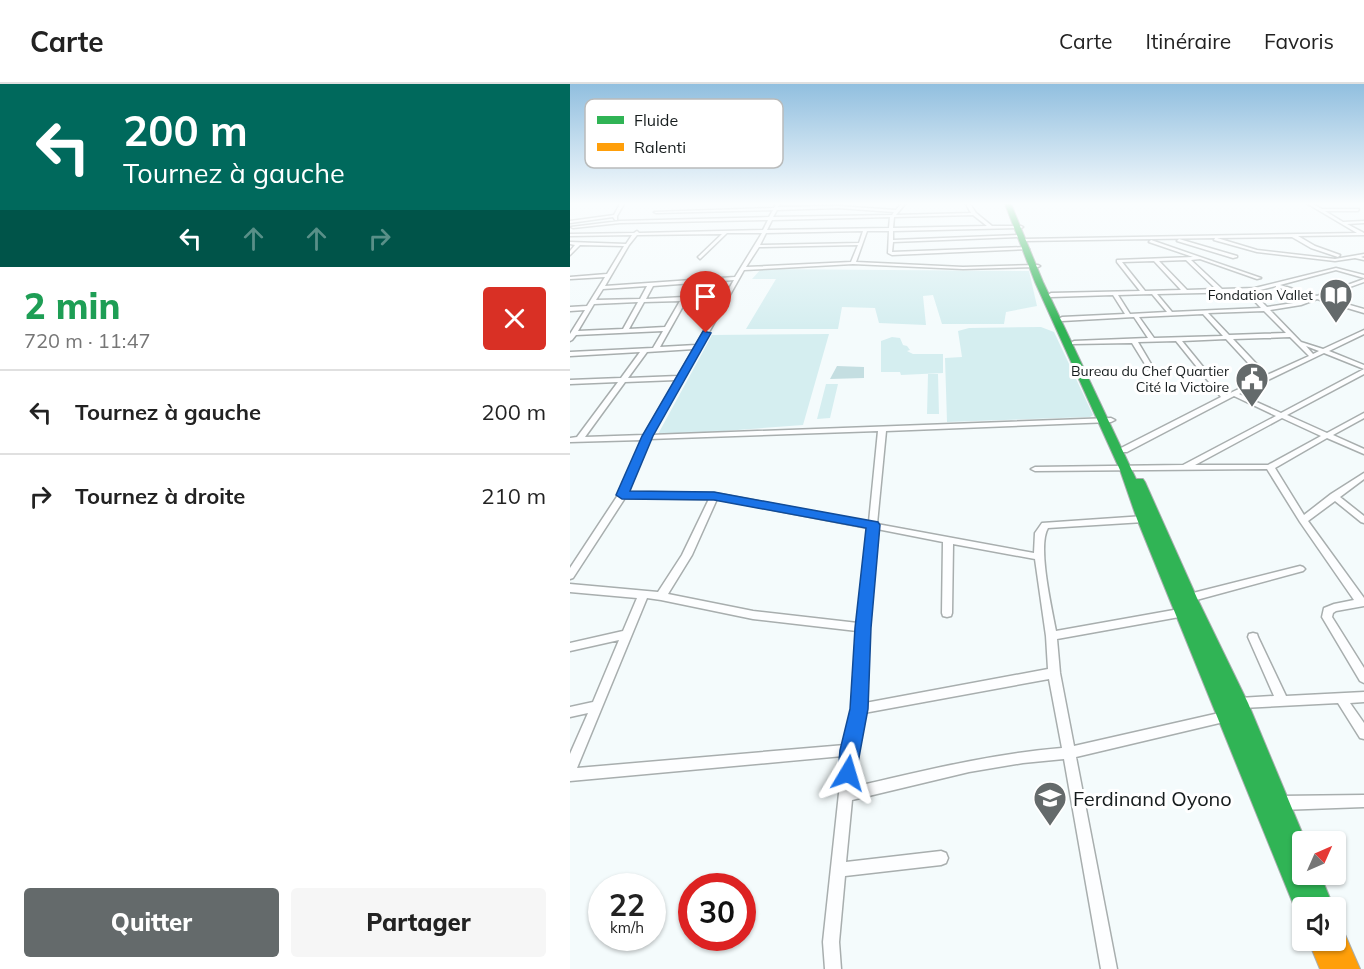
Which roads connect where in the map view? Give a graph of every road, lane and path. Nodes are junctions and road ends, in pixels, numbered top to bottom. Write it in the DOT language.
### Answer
graph roads {
  1 [pos="626,245"];
  2 [pos="713,245"];
  3 [pos="794,245"];
  4 [pos="860,245"];
  5 [pos="891,245"];
  6 [pos="959,245"];
  7 [pos="980,245"];
  8 [pos="1026,245"];
  9 [pos="1165,245"];
  10 [pos="1196,245"];
  11 [pos="1237,245"];
  12 [pos="1309,245"];
  13 [pos="758,246"];
  14 [pos="960,251"];
  15 [pos="1364,255"];
  16 [pos="1235,257"];
  17 [pos="1354,257"];
  18 [pos="700,258"];
  19 [pos="1202,258"];
  20 [pos="1343,258"];
  21 [pos="1188,259"];
  22 [pos="1364,259"];
  23 [pos="1155,260"];
  24 [pos="852,263"];
  25 [pos="962,266"];
  26 [pos="1035,266"];
  27 [pos="742,269"];
  28 [pos="609,275"];
  29 [pos="570,278"];
  30 [pos="736,278"];
  31 [pos="1259,278"];
  32 [pos="1364,278"];
  33 [pos="651,284"];
  34 [pos="1276,285"];
  35 [pos="600,288"];
  36 [pos="1247,290"];
  37 [pos="1221,291"];
  38 [pos="1143,292"];
  39 [pos="1153,292"];
  40 [pos="1186,292"];
  41 [pos="1114,293"];
  42 [pos="1051,295"];
  43 [pos="1316,296"];
  44 [pos="641,301"];
  45 [pos="1364,301"];
  46 [pos="591,305"];
  47 [pos="1350,307"];
  48 [pos="570,309"];
  49 [pos="1266,309"];
  50 [pos="1364,311"];
  51 [pos="1204,312"];
  52 [pos="1171,314"];
  53 [pos="1128,315"];
  54 [pos="1135,315"];
  55 [pos="1064,326"];
  56 [pos="667,329"];
  57 [pos="625,331"];
  58 [pos="1364,332"];
  59 [pos="1291,334"];
  60 [pos="572,336"];
  61 [pos="1227,337"];
  62 [pos="1177,339"];
  63 [pos="1134,340"];
  64 [pos="1152,340"];
  65 [pos="1298,341"];
  66 [pos="1074,343"];
  67 [pos="698,347"];
  68 [pos="655,350"];
  69 [pos="644,351"];
  70 [pos="1323,351"];
  71 [pos="570,354"];
  72 [pos="1313,357"];
  73 [pos="1151,369"];
  74 [pos="1364,369"];
  75 [pos="679,378"];
  76 [pos="1267,379"];
  77 [pos="623,381"];
  78 [pos="570,382"];
  79 [pos="1236,395"];
  80 [pos="1225,398"];
  81 [pos="1280,414"];
  82 [pos="1364,415"];
  83 [pos="1107,420"];
  84 [pos="882,429"];
  85 [pos="647,436"];
  86 [pos="1326,436"];
  87 [pos="580,439"];
  88 [pos="570,440"];
  89 [pos="1124,450"];
  90 [pos="1364,452"];
  91 [pos="1270,467"];
  92 [pos="1184,468"];
  93 [pos="1035,469"];
  94 [pos="1130,470"];
  95 [pos="1364,475"];
  96 [pos="622,495"];
  97 [pos="714,496"];
  98 [pos="1334,496"];
  99 [pos="1144,519"];
  100 [pos="1303,520"];
  101 [pos="1364,520"];
  102 [pos="873,525"];
  103 [pos="948,539"];
  104 [pos="1040,557"];
  105 [pos="1300,569"];
  106 [pos="570,576"];
  107 [pos="570,588"];
  108 [pos="644,594"];
  109 [pos="661,596"];
  110 [pos="1189,598"];
  111 [pos="1363,602"];
  112 [pos="1185,612"];
  113 [pos="947,613"];
  114 [pos="863,628"];
  115 [pos="627,634"];
  116 [pos="1051,636"];
  117 [pos="1253,637"];
  118 [pos="570,647"];
  119 [pos="1054,673"];
  120 [pos="1364,678"];
  121 [pos="1364,697"];
  122 [pos="1341,698"];
  123 [pos="1282,701"];
  124 [pos="1239,704"];
  125 [pos="596,706"];
  126 [pos="859,709"];
  127 [pos="570,712"];
  128 [pos="1227,717"];
  129 [pos="1364,734"];
  130 [pos="850,750"];
  131 [pos="1069,753"];
  132 [pos="570,769"];
  133 [pos="570,775"];
  134 [pos="846,795"];
  135 [pos="1364,801"];
  136 [pos="1280,803"];
  137 [pos="1292,832"];
  138 [pos="941,858"];
  139 [pos="838,870"];
  140 [pos="1301,897"];
  141 [pos="1325,951"];
  142 [pos="1340,951"];
  143 [pos="833,969"];
  144 [pos="1109,969"];
  145 [pos="1332,969"];
  146 [pos="1348,969"];
  1 -- 28 [label="street"];
  2 -- 18 [label="street"];
  3 -- 13 [label="street"];
  4 -- 24 [label="street"];
  5 -- 14 [label="street"];
  6 -- 14 [label="street"];
  7 -- 14 [label="street"];
  8 -- 26 [label="main road"];
  9 -- 19 [label="street"];
  10 -- 16 [label="street"];
  11 -- 20 [label="street"];
  12 -- 20 [label="street"];
  13 -- 27 [label="street"];
  14 -- 25 [label="street"];
  15 -- 17 [label="street"];
  17 -- 20 [label="street"];
  17 -- 22 [label="street"];
  19 -- 21 [label="street"];
  19 -- 31 [label="street"];
  21 -- 23 [label="street"];
  21 -- 37 [label="street"];
  23 -- 38 [label="street"];
  23 -- 40 [label="street"];
  24 -- 26 [label="street"];
  24 -- 27 [label="street"];
  26 -- 42 [label="main road"];
  26 -- 55 [label="main road"];
  27 -- 30 [label="street"];
  28 -- 29 [label="street"];
  28 -- 35 [label="street"];
  30 -- 33 [label="street"];
  30 -- 67 [label="street"];
  32 -- 34 [label="street"];
  32 -- 43 [label="street"];
  33 -- 35 [label="street"];
  33 -- 44 [label="street"];
  34 -- 36 [label="street"];
  34 -- 43 [label="street"];
  35 -- 46 [label="street"];
  36 -- 37 [label="street"];
  36 -- 49 [label="street"];
  37 -- 40 [label="street"];
  38 -- 39 [label="street"];
  38 -- 41 [label="street"];
  39 -- 40 [label="street"];
  39 -- 52 [label="street"];
  41 -- 42 [label="street"];
  41 -- 53 [label="street"];
  42 -- 55 [label="main road"];
  43 -- 47 [label="street"];
  43 -- 49 [label="street"];
  44 -- 46 [label="street"];
  44 -- 56 [label="street"];
  44 -- 57 [label="street"];
  45 -- 47 [label="street"];
  46 -- 48 [label="street"];
  46 -- 60 [label="street"];
  47 -- 50 [label="street"];
  49 -- 51 [label="street"];
  49 -- 59 [label="street"];
  51 -- 52 [label="street"];
  51 -- 61 [label="street"];
  52 -- 54 [label="street"];
  53 -- 54 [label="street"];
  53 -- 55 [label="street"];
  54 -- 64 [label="street"];
  55 -- 66 [label="main road"];
  55 -- 83 [label="main road"];
  56 -- 57 [label="street"];
  56 -- 68 [label="street"];
  57 -- 60 [label="street"];
  58 -- 70 [label="street"];
  59 -- 61 [label="street"];
  59 -- 65 [label="street"];
  61 -- 62 [label="street"];
  61 -- 76 [label="street"];
  62 -- 64 [label="street"];
  62 -- 80 [label="street"];
  63 -- 64 [label="street"];
  63 -- 66 [label="street"];
  63 -- 73 [label="street"];
  65 -- 70 [label="street"];
  65 -- 72 [label="street"];
  66 -- 83 [label="main road"];
  67 -- 68 [label="street"];
  67 -- 75 [label="street"];
  68 -- 69 [label="street"];
  69 -- 71 [label="street"];
  69 -- 77 [label="street"];
  70 -- 72 [label="street"];
  70 -- 74 [label="street"];
  72 -- 76 [label="street"];
  74 -- 81 [label="street"];
  75 -- 77 [label="street"];
  75 -- 85 [label="street"];
  76 -- 79 [label="street"];
  77 -- 78 [label="street"];
  77 -- 87 [label="street"];
  79 -- 80 [label="street"];
  79 -- 81 [label="street"];
  80 -- 89 [label="street"];
  81 -- 86 [label="street"];
  81 -- 92 [label="street"];
  82 -- 86 [label="street"];
  83 -- 84 [label="street"];
  83 -- 89 [label="main road"];
  83 -- 94 [label="main road"];
  84 -- 85 [label="street"];
  84 -- 102 [label="street"];
  85 -- 87 [label="street"];
  85 -- 96 [label="street"];
  86 -- 90 [label="street"];
  86 -- 91 [label="street"];
  87 -- 88 [label="street"];
  89 -- 94 [label="main road"];
  91 -- 92 [label="street"];
  91 -- 100 [label="street"];
  92 -- 94 [label="street"];
  93 -- 94 [label="street"];
  94 -- 99 [label="main road"];
  94 -- 110 [label="main road"];
  95 -- 98 [label="street"];
  96 -- 97 [label="street"];
  96 -- 106 [label="street"];
  97 -- 102 [label="street"];
  97 -- 109 [label="street"];
  98 -- 100 [label="street"];
  98 -- 101 [label="street"];
  99 -- 104 [label="street"];
  99 -- 112 [label="main road"];
  100 -- 111 [label="street"];
  102 -- 103 [label="street"];
  102 -- 114 [label="street"];
  103 -- 104 [label="street"];
  103 -- 113 [label="street"];
  104 -- 116 [label="street"];
  105 -- 110 [label="street"];
  107 -- 108 [label="street"];
  108 -- 109 [label="street"];
  108 -- 115 [label="street"];
  109 -- 114 [label="street"];
  110 -- 124 [label="main road"];
  111 -- 120 [label="street"];
  112 -- 116 [label="street"];
  112 -- 128 [label="main road"];
  114 -- 126 [label="street"];
  115 -- 118 [label="street"];
  115 -- 125 [label="street"];
  116 -- 119 [label="street"];
  117 -- 123 [label="street"];
  119 -- 126 [label="street"];
  119 -- 131 [label="street"];
  121 -- 122 [label="street"];
  122 -- 123 [label="street"];
  122 -- 129 [label="street"];
  123 -- 124 [label="street"];
  124 -- 128 [label="street"];
  124 -- 136 [label="main road"];
  125 -- 127 [label="street"];
  125 -- 132 [label="street"];
  126 -- 130 [label="street"];
  128 -- 131 [label="street"];
  128 -- 140 [label="main road"];
  130 -- 133 [label="street"];
  130 -- 134 [label="street"];
  131 -- 134 [label="street"];
  131 -- 144 [label="street"];
  134 -- 139 [label="street"];
  135 -- 136 [label="street"];
  136 -- 137 [label="main road"];
  138 -- 139 [label="street"];
  139 -- 143 [label="street"];
  141 -- 145 [label="main road"];
  142 -- 146 [label="main road"];
}
